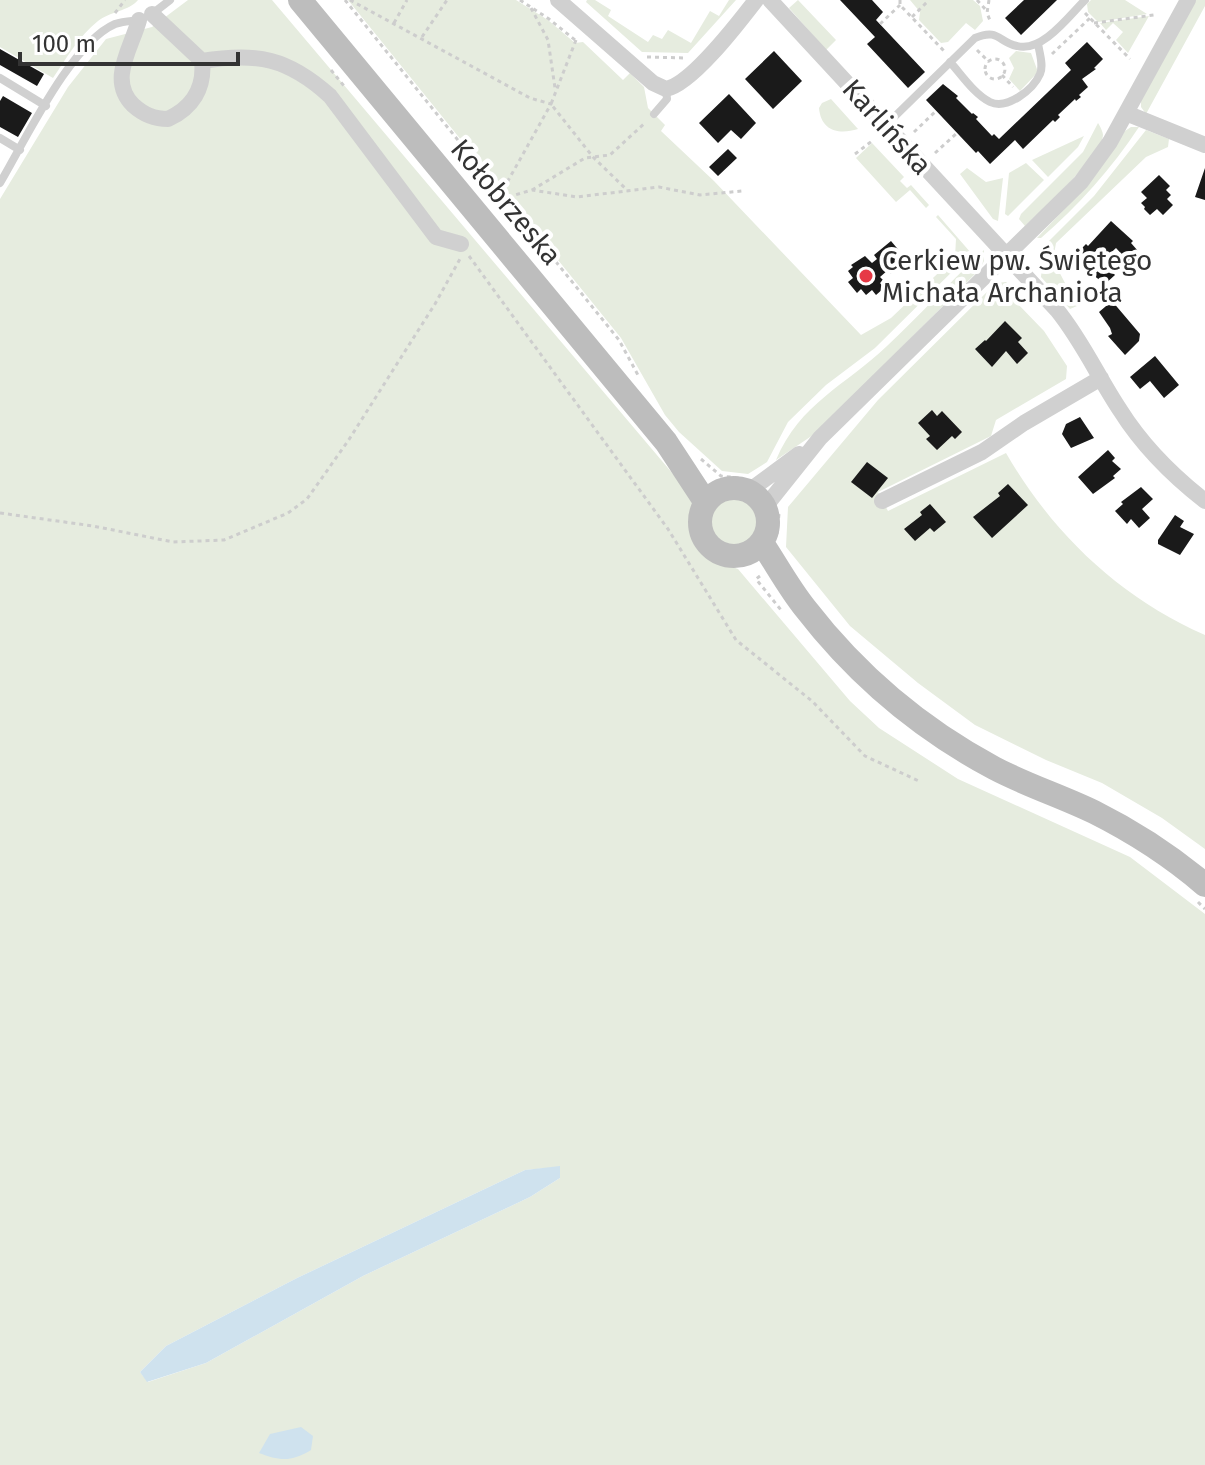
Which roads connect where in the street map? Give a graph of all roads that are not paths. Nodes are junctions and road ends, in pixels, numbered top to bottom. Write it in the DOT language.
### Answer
graph roads {
  1 [pos="163,0"];
  2 [pos="170,0"];
  3 [pos="300,0"];
  4 [pos="558,0"];
  5 [pos="756,0"];
  6 [pos="770,0"];
  7 [pos="1188,0"];
  8 [pos="1082,3"];
  9 [pos="149,15"];
  10 [pos="1038,43"];
  11 [pos="202,61"];
  12 [pos="951,61"];
  13 [pos="0,78"];
  14 [pos="666,89"];
  15 [pos="46,106"];
  16 [pos="1126,113"];
  17 [pos="654,114"];
  18 [pos="886,126"];
  19 [pos="0,138"];
  20 [pos="1205,145"];
  21 [pos="20,150"];
  22 [pos="0,183"];
  23 [pos="461,244"];
  24 [pos="1004,255"];
  25 [pos="1101,378"];
  26 [pos="736,494"];
  27 [pos="882,501"];
  28 [pos="1205,501"];
  29 [pos="753,548"];
  30 [pos="1205,885"];
  1 -- 9 [label="lane"];
  2 -- 9 [label="lane"];
  3 -- 26 [label="main road, Kołobrzeska"];
  4 -- 14 [label="street"];
  5 -- 14 [label="street"];
  6 -- 18 [label="street, Karlińska"];
  7 -- 16 [label="street"];
  8 -- 10 [label="lane"];
  9 -- 11 [label="street"];
  9 -- 11 [label="street"];
  9 -- 15 [label="lane"];
  10 -- 12 [label="lane"];
  10 -- 12 [label="lane"];
  11 -- 23 [label="street"];
  12 -- 18 [label="lane"];
  13 -- 15 [label="lane"];
  14 -- 17 [label="lane"];
  15 -- 21 [label="lane"];
  16 -- 20 [label="street"];
  16 -- 24 [label="street"];
  18 -- 24 [label="street, Karlińska"];
  19 -- 21 [label="lane"];
  21 -- 22 [label="lane"];
  24 -- 25 [label="street, Karlińska"];
  24 -- 26 [label="street"];
  25 -- 27 [label="street"];
  25 -- 28 [label="street, Karlińska"];
  26 -- 29 [label="main road"];
  26 -- 29 [label="main road"];
  29 -- 30 [label="main road"];
}
